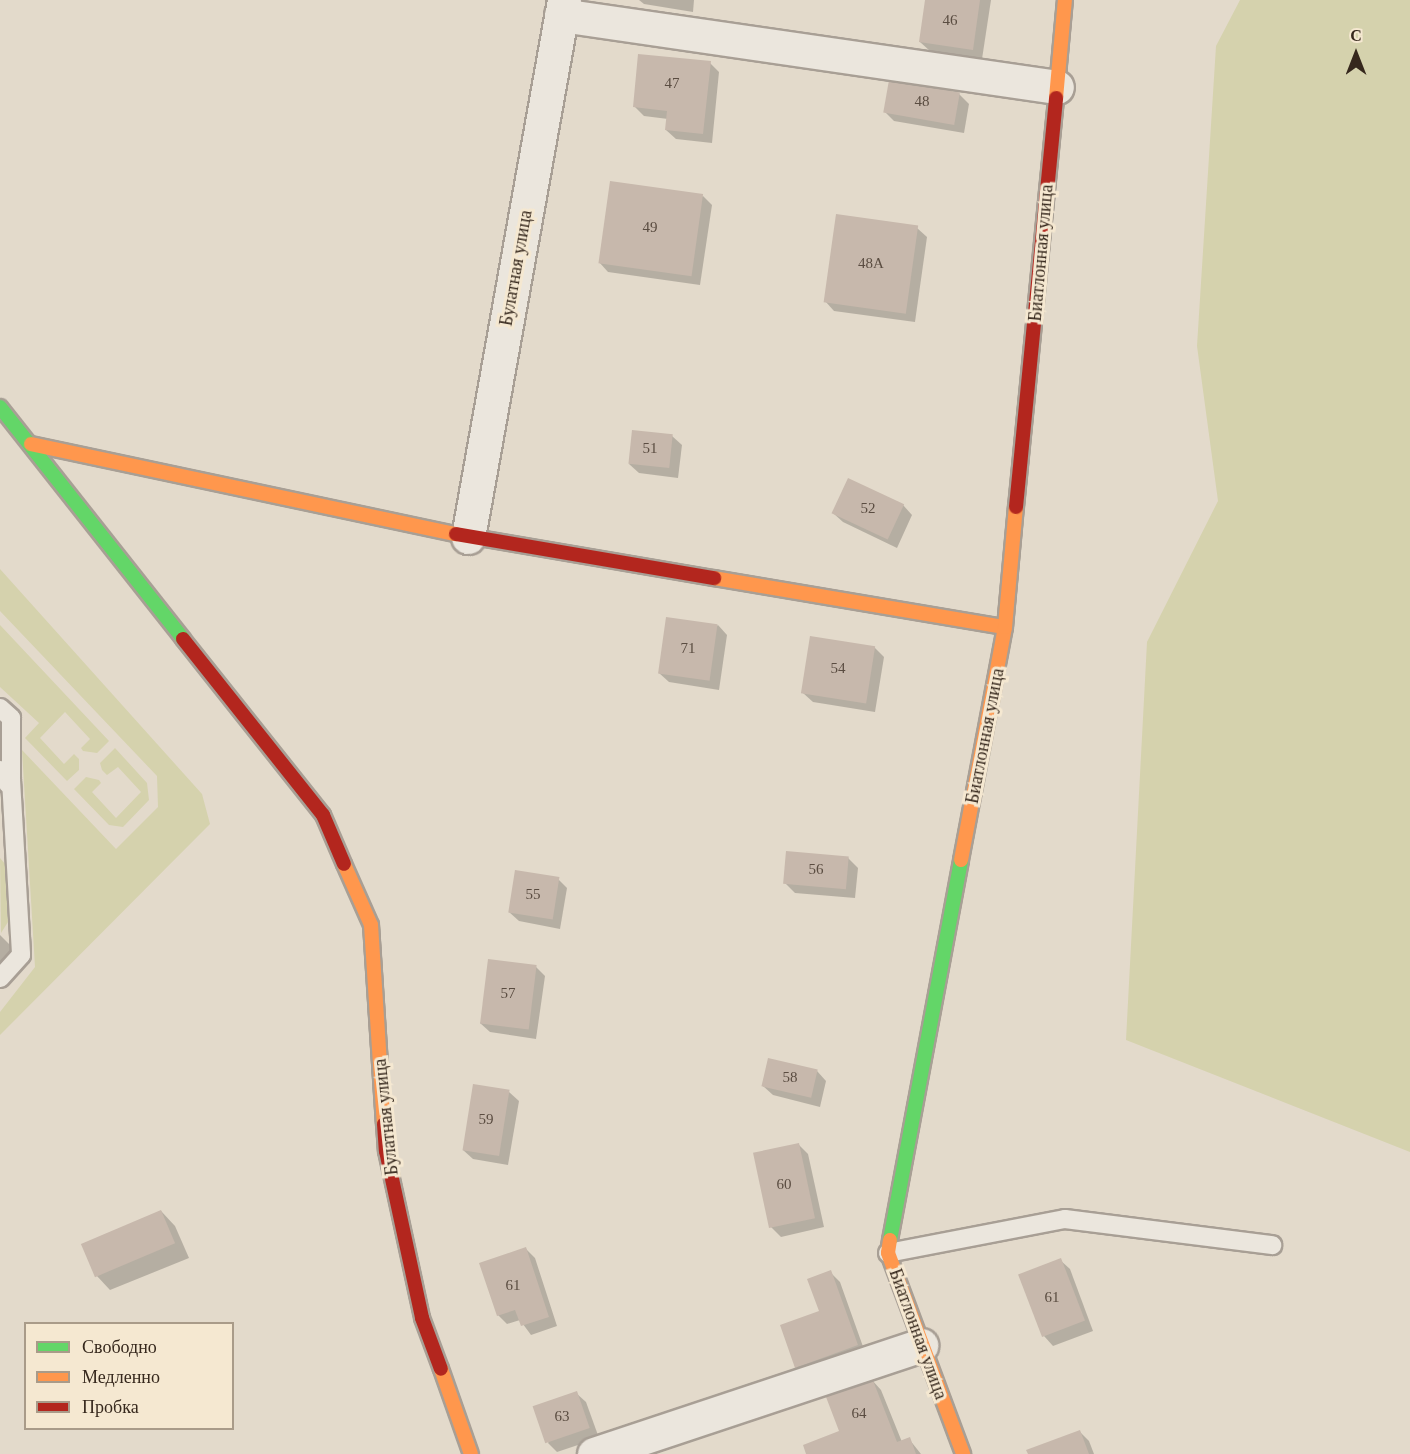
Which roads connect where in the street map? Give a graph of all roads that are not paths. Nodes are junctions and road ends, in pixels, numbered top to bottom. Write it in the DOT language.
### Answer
graph roads {
  1 [pos="1065,0"];
  2 [pos="563,8"];
  3 [pos="1057,87"];
  4 [pos="0,407"];
  5 [pos="31,444"];
  6 [pos="468,537"];
  7 [pos="1005,627"];
  8 [pos="0,708"];
  9 [pos="4,781"];
  10 [pos="0,978"];
  11 [pos="1272,1245"];
  12 [pos="888,1253"];
  13 [pos="921,1345"];
  14 [pos="471,1454"];
  15 [pos="594,1454"];
  16 [pos="963,1454"];
  1 -- 3 [label="street, Биатлонная улица"];
  2 -- 3 [label="street"];
  2 -- 6 [label="street, Булатная улица"];
  3 -- 7 [label="street, Биатлонная улица"];
  4 -- 5 [label="street, Булатная улица"];
  5 -- 6 [label="street"];
  5 -- 14 [label="street, Булатная улица"];
  6 -- 7 [label="street"];
  7 -- 12 [label="street, Биатлонная улица"];
  8 -- 9 [label="lane"];
  9 -- 10 [label="lane"];
  11 -- 12 [label="lane"];
  12 -- 13 [label="street, Биатлонная улица"];
  13 -- 15 [label="street"];
  13 -- 16 [label="street, Биатлонная улица"];
}
